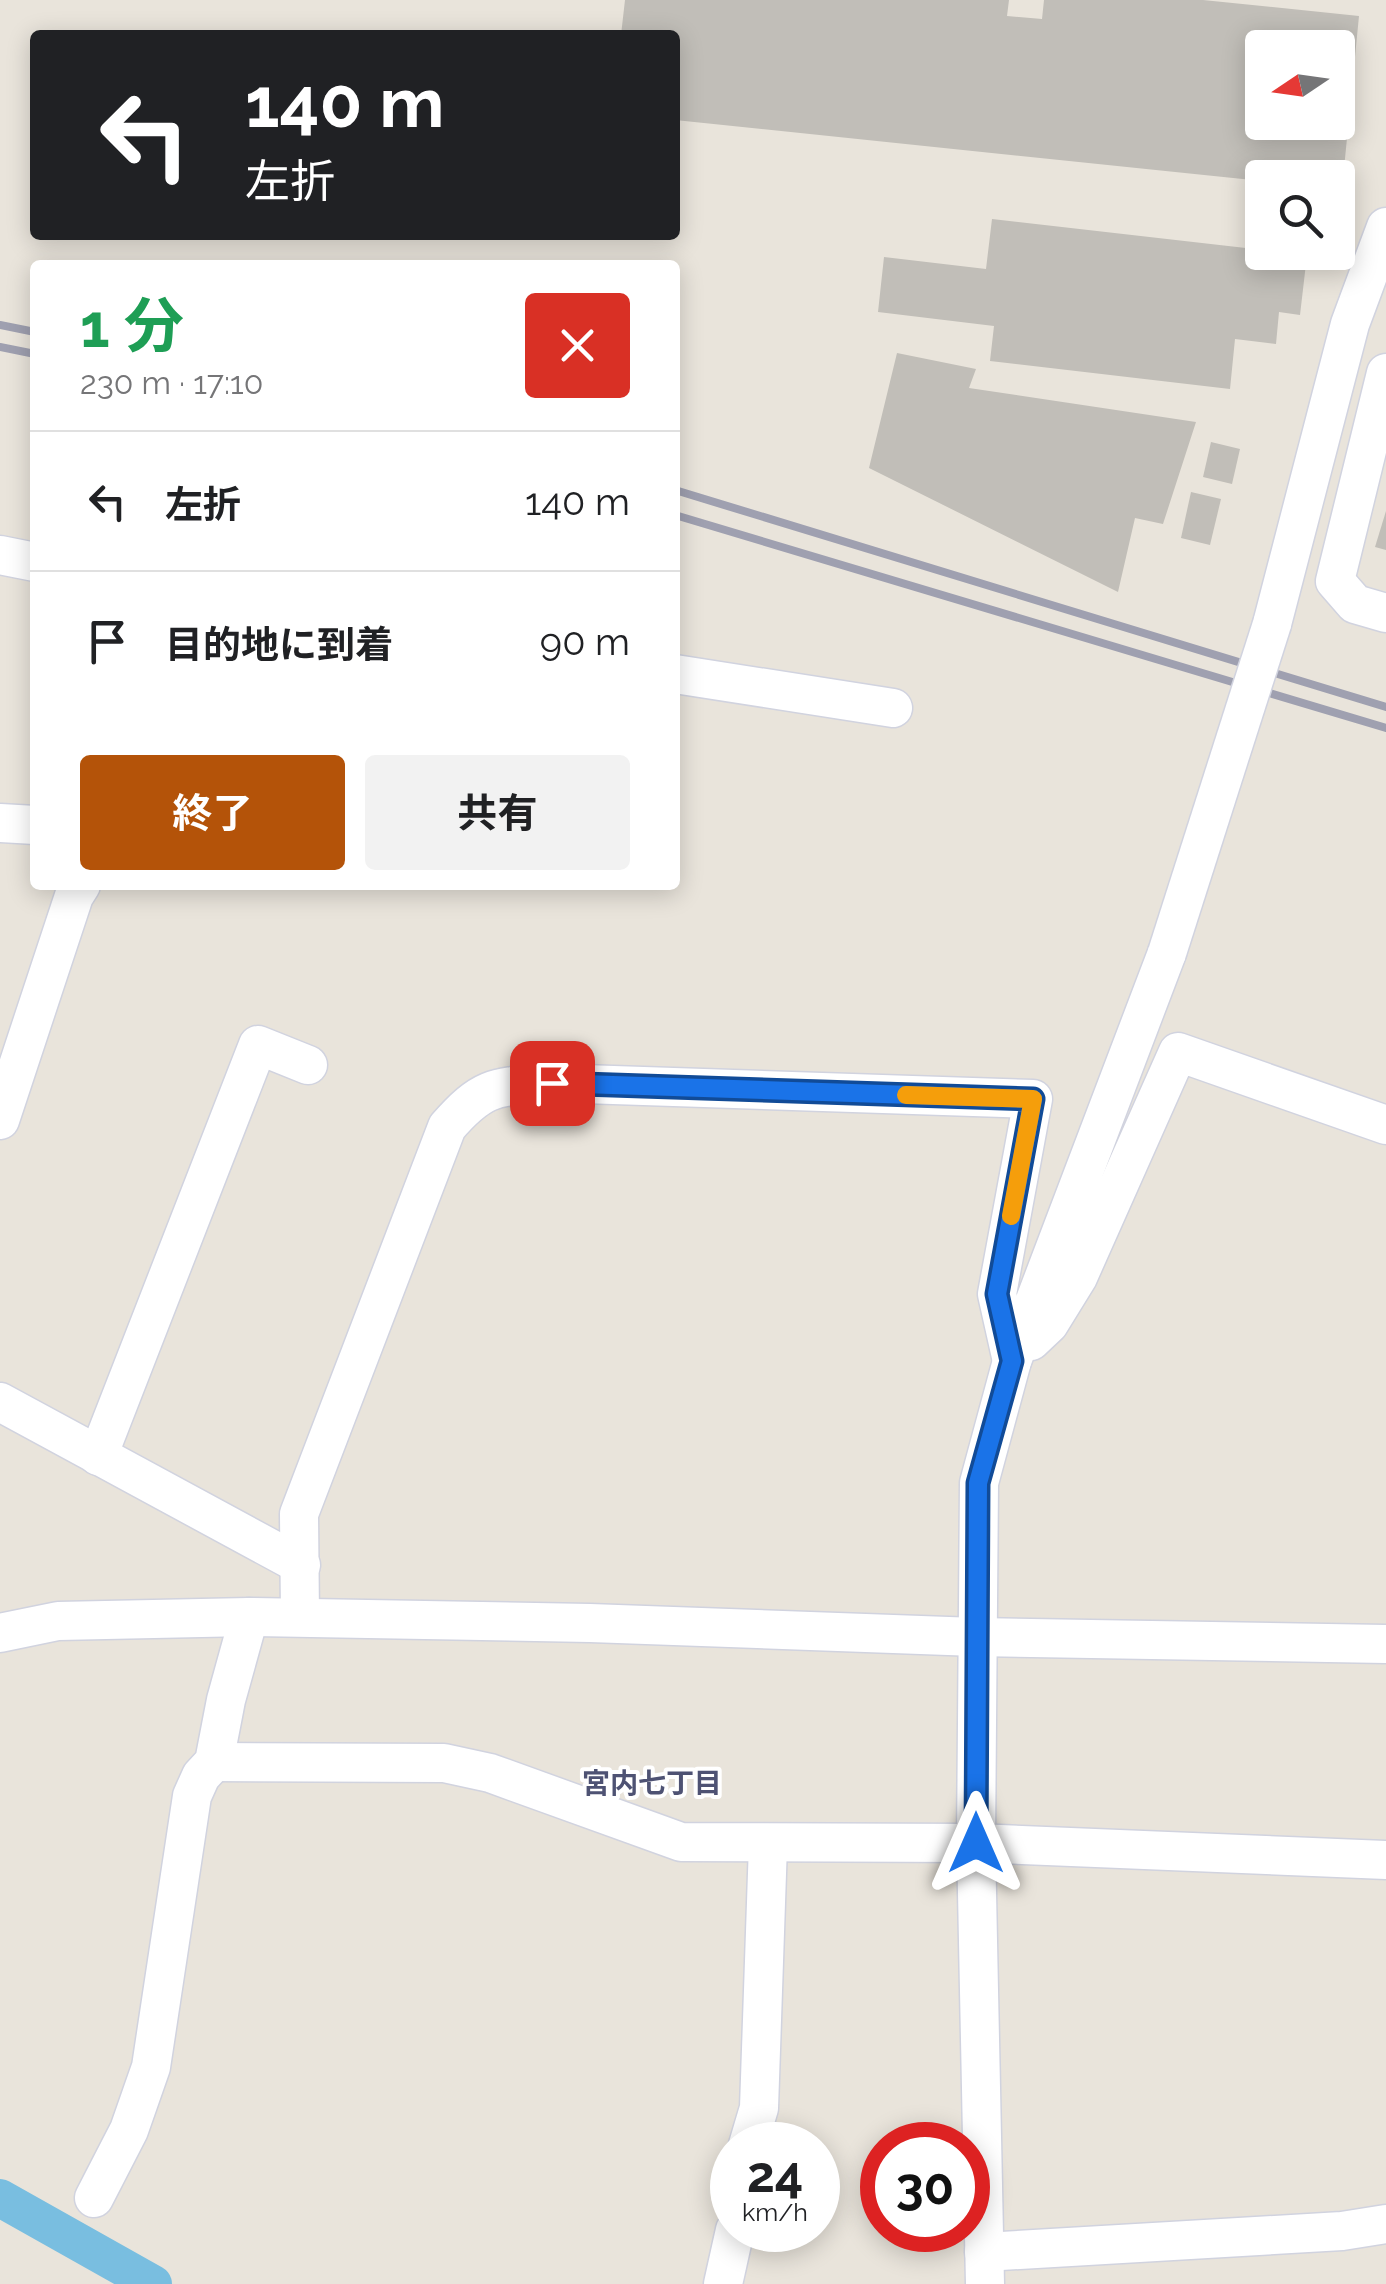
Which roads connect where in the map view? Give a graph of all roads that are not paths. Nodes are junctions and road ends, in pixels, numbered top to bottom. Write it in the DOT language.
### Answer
graph roads {
  1 [pos="1386,226"];
  2 [pos="1386,372"];
  3 [pos="0,555"];
  4 [pos="30,561"];
  5 [pos="1386,613"];
  6 [pos="680,675"];
  7 [pos="893,708"];
  8 [pos="0,823"];
  9 [pos="30,825"];
  10 [pos="78,890"];
  11 [pos="308,1065"];
  12 [pos="0,1120"];
  13 [pos="1386,1125"];
  14 [pos="1012,1361"];
  15 [pos="0,1402"];
  16 [pos="98,1456"];
  17 [pos="300,1565"];
  18 [pos="248,1616"];
  19 [pos="300,1617"];
  20 [pos="0,1633"];
  21 [pos="976,1637"];
  22 [pos="1386,1644"];
  23 [pos="214,1762"];
  24 [pos="976,1843"];
  25 [pos="768,1844"];
  26 [pos="1386,1860"];
  27 [pos="755,2122"];
  28 [pos="94,2198"];
  29 [pos="1386,2224"];
  30 [pos="730,2252"];
  31 [pos="984,2268"];
  32 [pos="723,2284"];
  1 -- 14 [label="street, bridge"];
  2 -- 5 [label="street"];
  3 -- 4 [label="street"];
  6 -- 7 [label="street"];
  8 -- 9 [label="street"];
  10 -- 12 [label="street"];
  11 -- 16 [label="street"];
  13 -- 14 [label="street"];
  14 -- 17 [label="street"];
  14 -- 21 [label="street"];
  15 -- 16 [label="street"];
  16 -- 17 [label="street"];
  17 -- 19 [label="street"];
  18 -- 19 [label="street"];
  18 -- 20 [label="street"];
  18 -- 23 [label="street"];
  19 -- 21 [label="street"];
  21 -- 22 [label="street"];
  21 -- 24 [label="street"];
  23 -- 25 [label="street"];
  23 -- 28 [label="street"];
  24 -- 25 [label="street"];
  24 -- 26 [label="street"];
  24 -- 31 [label="street"];
  25 -- 27 [label="street"];
  29 -- 31 [label="street"];
  30 -- 32 [label="street"];
}
